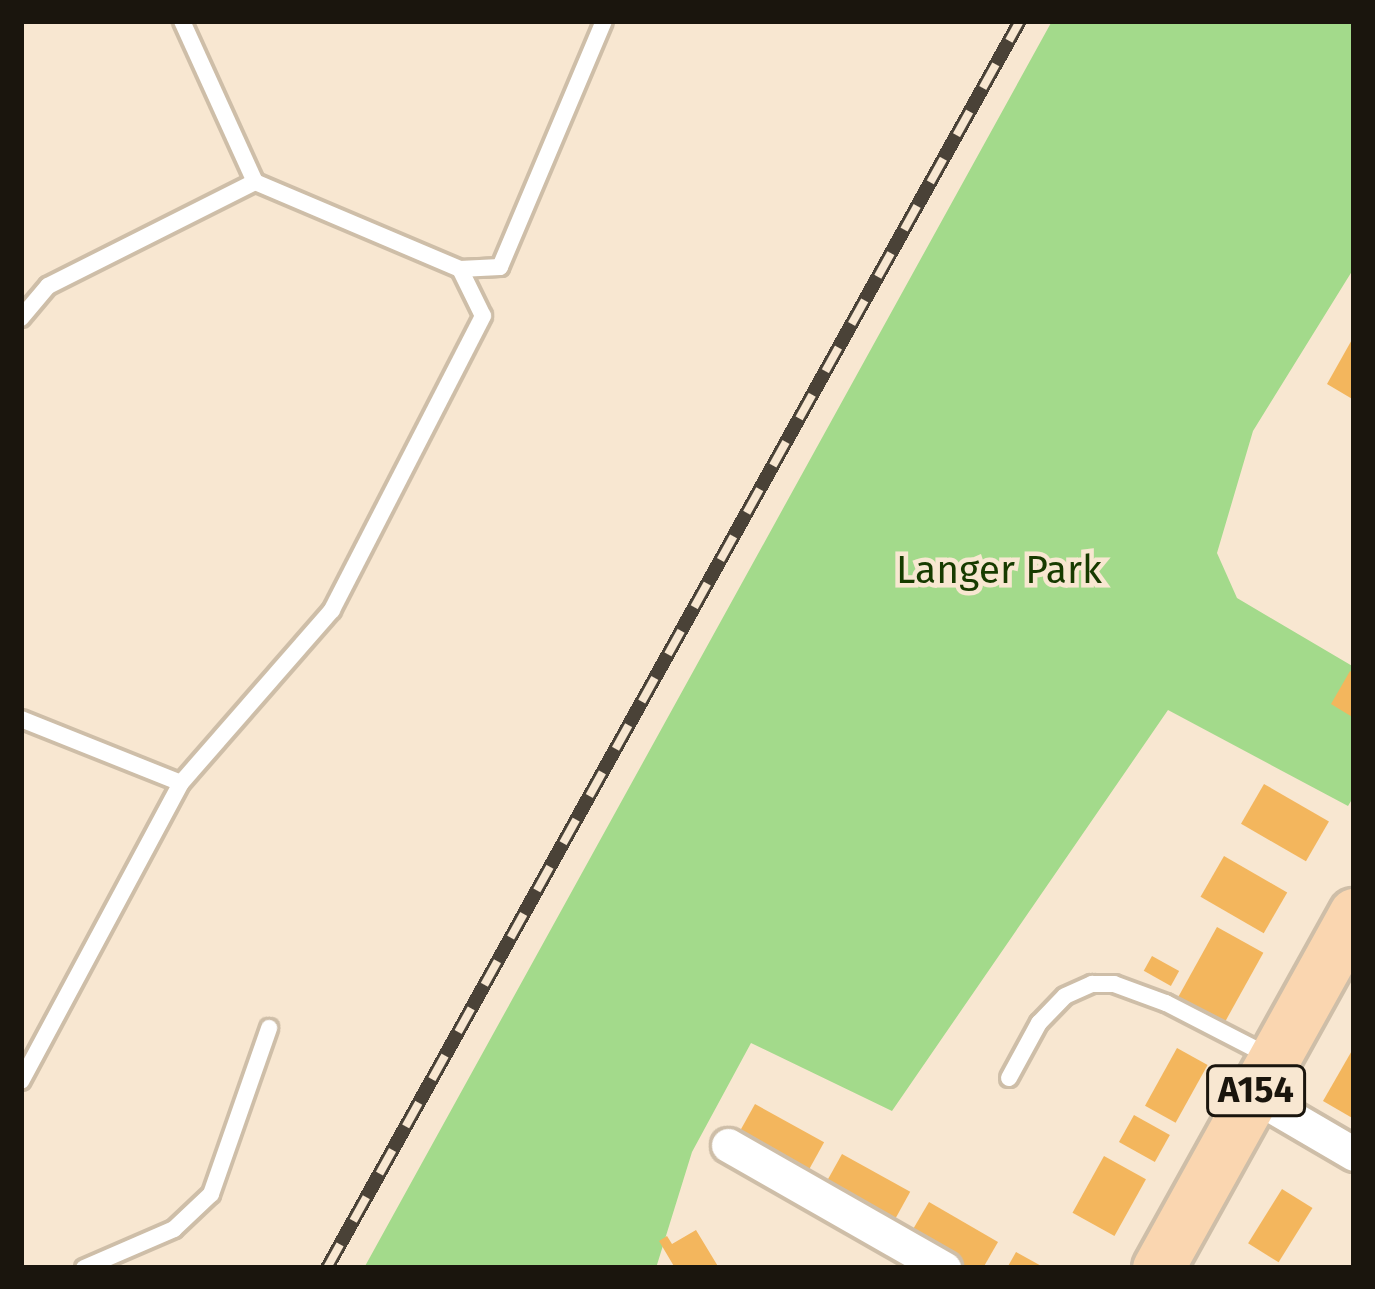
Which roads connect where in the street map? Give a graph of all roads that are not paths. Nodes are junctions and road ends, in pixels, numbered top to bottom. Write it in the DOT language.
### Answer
graph roads {
  1 [pos="182,21"];
  2 [pos="604,21"];
  3 [pos="255,182"];
  4 [pos="460,269"];
  5 [pos="21,318"];
  6 [pos="21,719"];
  7 [pos="181,783"];
  8 [pos="1354,914"];
  9 [pos="269,1028"];
  10 [pos="1263,1077"];
  11 [pos="1009,1078"];
  12 [pos="21,1081"];
  13 [pos="728,1145"];
  14 [pos="1354,1154"];
  15 [pos="83,1268"];
  16 [pos="944,1268"];
  17 [pos="1158,1268"];
  1 -- 3 [label="lane"];
  2 -- 4 [label="lane"];
  3 -- 4 [label="lane"];
  3 -- 5 [label="lane"];
  4 -- 7 [label="lane"];
  6 -- 7 [label="lane"];
  7 -- 12 [label="lane"];
  8 -- 10 [label="main road, A154"];
  9 -- 15 [label="lane"];
  10 -- 11 [label="lane"];
  10 -- 14 [label="street"];
  10 -- 17 [label="main road, A154"];
  13 -- 16 [label="street"];
}
